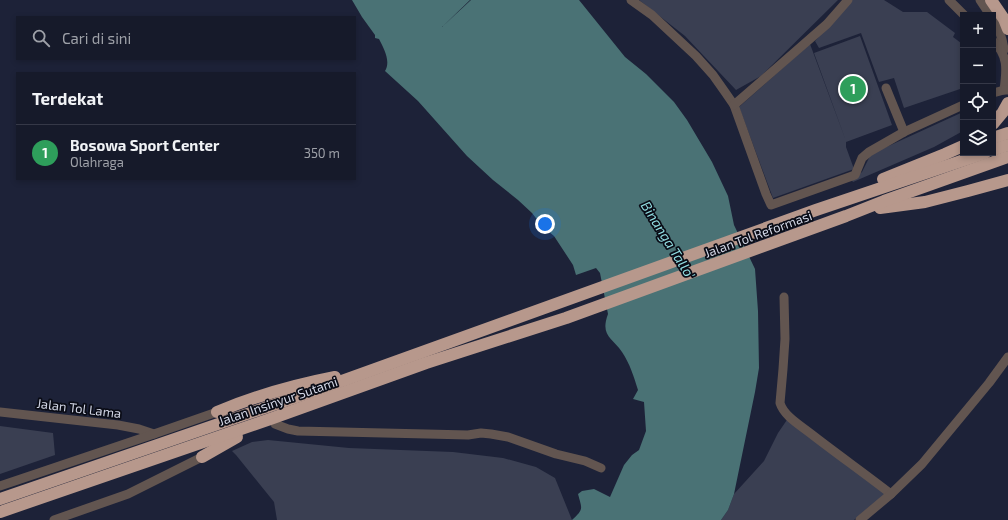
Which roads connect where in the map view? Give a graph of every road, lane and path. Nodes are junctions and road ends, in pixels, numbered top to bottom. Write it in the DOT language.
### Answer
graph roads {
  1 [pos="631,0"];
  2 [pos="848,0"];
  3 [pos="949,0"];
  4 [pos="980,0"];
  5 [pos="991,0"];
  6 [pos="961,12"];
  7 [pos="988,12"];
  8 [pos="996,26"];
  9 [pos="1008,29"];
  10 [pos="996,43"];
  11 [pos="1004,50"];
  12 [pos="886,88"];
  13 [pos="1006,90"];
  14 [pos="996,93"];
  15 [pos="1008,103"];
  16 [pos="734,105"];
  17 [pos="960,106"];
  18 [pos="996,120"];
  19 [pos="904,132"];
  20 [pos="1008,133"];
  21 [pos="996,137"];
  22 [pos="1008,145"];
  23 [pos="960,148"];
  24 [pos="996,149"];
  25 [pos="976,156"];
  26 [pos="1008,157"];
  27 [pos="1008,180"];
  28 [pos="816,210"];
  29 [pos="846,216"];
  30 [pos="784,296"];
  31 [pos="559,302"];
  32 [pos="566,318"];
  33 [pos="1008,357"];
  34 [pos="372,370"];
  35 [pos="0,412"];
  36 [pos="217,412"];
  37 [pos="268,420"];
  38 [pos="154,434"];
  39 [pos="202,457"];
  40 [pos="601,468"];
  41 [pos="0,486"];
  42 [pos="891,494"];
  43 [pos="0,499"];
  44 [pos="0,512"];
  45 [pos="54,520"];
  46 [pos="860,520"];
  1 -- 16 [label="street"];
  2 -- 16 [label="street"];
  3 -- 6 [label="street"];
  4 -- 7 [label="street"];
  5 -- 9 [label="highway"];
  8 -- 11 [label="street"];
  10 -- 11 [label="street"];
  11 -- 13 [label="street"];
  12 -- 19 [label="street"];
  13 -- 14 [label="street"];
  15 -- 18 [label="highway"];
  16 -- 19 [label="street"];
  17 -- 19 [label="street"];
  20 -- 21 [label="highway"];
  22 -- 24 [label="highway"];
  23 -- 28 [label="highway"];
  25 -- 28 [label="highway"];
  26 -- 29 [label="highway"];
  27 -- 29 [label="highway"];
  28 -- 31 [label="highway, Jalan Tol Reformasi"];
  29 -- 32 [label="highway, Jalan Tol Reformasi"];
  30 -- 42 [label="street"];
  31 -- 34 [label="highway, Jalan Insinyur Sutami"];
  32 -- 37 [label="highway, Jalan Insinyur Sutami"];
  33 -- 42 [label="street"];
  34 -- 36 [label="highway"];
  34 -- 43 [label="highway, Jalan Insinyur Sutami"];
  35 -- 38 [label="street, Jalan Tol Lama"];
  36 -- 38 [label="street"];
  37 -- 39 [label="highway"];
  37 -- 40 [label="street"];
  37 -- 44 [label="highway, Jalan Insinyur Sutami"];
  38 -- 41 [label="street"];
  39 -- 45 [label="street"];
  42 -- 46 [label="street"];
}
